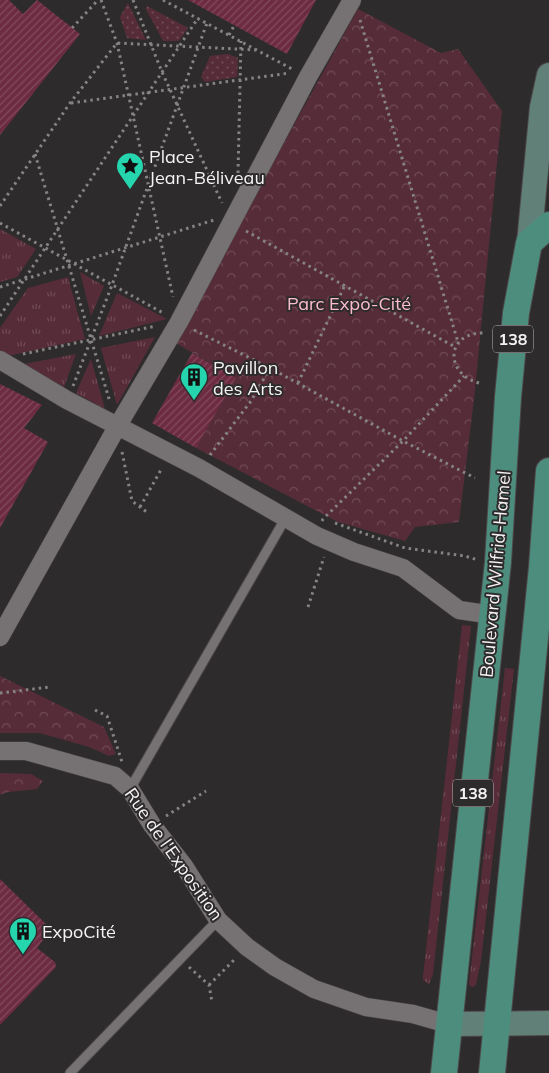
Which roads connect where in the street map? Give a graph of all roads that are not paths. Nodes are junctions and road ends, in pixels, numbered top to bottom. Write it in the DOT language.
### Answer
graph roads {
  1 [pos="352,0"];
  2 [pos="549,75"];
  3 [pos="549,225"];
  4 [pos="529,244"];
  5 [pos="0,360"];
  6 [pos="117,427"];
  7 [pos="549,471"];
  8 [pos="285,519"];
  9 [pos="493,615"];
  10 [pos="0,636"];
  11 [pos="0,751"];
  12 [pos="130,789"];
  13 [pos="218,920"];
  14 [pos="549,1023"];
  15 [pos="448,1024"];
  16 [pos="496,1024"];
  17 [pos="70,1073"];
  18 [pos="444,1073"];
  19 [pos="492,1073"];
  1 -- 6 [label="street"];
  2 -- 4 [label="street, Boulevard Wilfrid-Hamel"];
  3 -- 4 [label="main road"];
  4 -- 9 [label="main road, Boulevard Wilfrid-Hamel / 138"];
  5 -- 6 [label="street"];
  6 -- 8 [label="street"];
  6 -- 10 [label="street"];
  7 -- 16 [label="main road, 138"];
  8 -- 9 [label="street"];
  8 -- 12 [label="lane"];
  9 -- 15 [label="main road, Boulevard Wilfrid-Hamel / 138"];
  11 -- 12 [label="street, Rue de l'Exposition"];
  12 -- 13 [label="street, Rue de l'Exposition"];
  13 -- 15 [label="street, Rue de l'Exposition"];
  13 -- 17 [label="lane"];
  14 -- 16 [label="street"];
  15 -- 16 [label="street"];
  15 -- 18 [label="main road, Boulevard Wilfrid-Hamel / 138"];
  16 -- 19 [label="main road, 138"];
}
